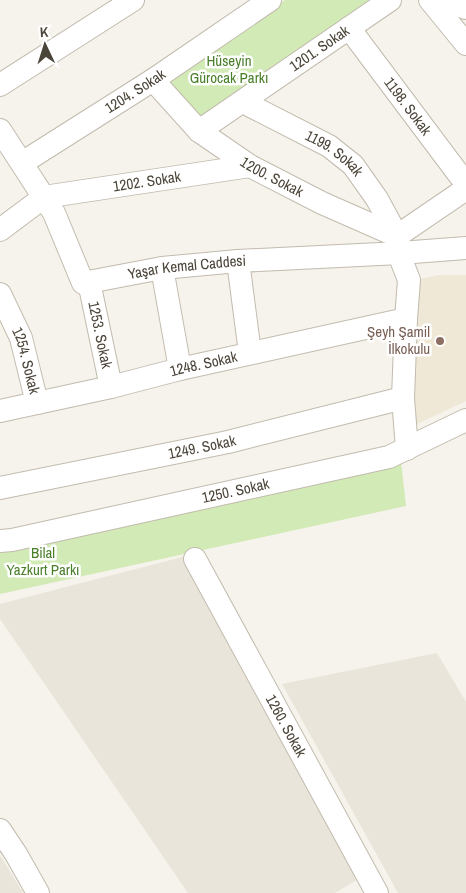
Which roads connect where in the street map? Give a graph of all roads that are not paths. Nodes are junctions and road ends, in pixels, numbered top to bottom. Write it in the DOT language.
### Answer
graph roads {
  1 [pos="134,0"];
  2 [pos="390,0"];
  3 [pos="430,0"];
  4 [pos="439,0"];
  5 [pos="263,2"];
  6 [pos="466,8"];
  7 [pos="348,28"];
  8 [pos="466,44"];
  9 [pos="153,80"];
  10 [pos="0,84"];
  11 [pos="242,102"];
  12 [pos="0,130"];
  13 [pos="199,131"];
  14 [pos="22,163"];
  15 [pos="250,166"];
  16 [pos="466,184"];
  17 [pos="466,189"];
  18 [pos="44,197"];
  19 [pos="0,230"];
  20 [pos="399,245"];
  21 [pos="466,248"];
  22 [pos="238,261"];
  23 [pos="162,268"];
  24 [pos="89,282"];
  25 [pos="0,294"];
  26 [pos="406,319"];
  27 [pos="250,353"];
  28 [pos="180,369"];
  29 [pos="111,387"];
  30 [pos="403,398"];
  31 [pos="37,403"];
  32 [pos="0,411"];
  33 [pos="466,420"];
  34 [pos="407,448"];
  35 [pos="0,488"];
  36 [pos="0,541"];
  37 [pos="195,558"];
  38 [pos="0,830"];
  39 [pos="38,893"];
  40 [pos="377,893"];
  1 -- 10 [label="street"];
  2 -- 7 [label="street, 1201. Sokak"];
  3 -- 8 [label="street"];
  4 -- 6 [label="street"];
  5 -- 9 [label="street, 1204. Sokak"];
  7 -- 11 [label="street, 1201. Sokak"];
  7 -- 16 [label="street, 1198. Sokak"];
  9 -- 13 [label="street, 1200. Sokak"];
  9 -- 14 [label="street, 1204. Sokak"];
  11 -- 13 [label="street, 1201. Sokak"];
  11 -- 20 [label="street, 1199. Sokak"];
  12 -- 14 [label="street"];
  13 -- 15 [label="street, 1200. Sokak"];
  14 -- 18 [label="street"];
  15 -- 18 [label="street, 1202. Sokak"];
  15 -- 20 [label="street, 1200. Sokak"];
  17 -- 20 [label="street"];
  18 -- 19 [label="street"];
  18 -- 24 [label="street"];
  20 -- 21 [label="street, Yaşar Kemal Caddesi"];
  20 -- 22 [label="street, Yaşar Kemal Caddesi"];
  20 -- 26 [label="street, 1199. Sokak"];
  22 -- 23 [label="street, Yaşar Kemal Caddesi"];
  22 -- 27 [label="street"];
  23 -- 24 [label="street, Yaşar Kemal Caddesi"];
  23 -- 28 [label="street"];
  24 -- 29 [label="street, 1253. Sokak"];
  25 -- 31 [label="street, 1254. Sokak"];
  26 -- 27 [label="street, 1248. Sokak"];
  26 -- 30 [label="street, 1199. Sokak"];
  27 -- 28 [label="street, 1248. Sokak"];
  28 -- 29 [label="street, 1248. Sokak"];
  29 -- 31 [label="street, 1248. Sokak"];
  30 -- 34 [label="street, 1199. Sokak"];
  30 -- 35 [label="street, 1249. Sokak"];
  31 -- 32 [label="street, 1248. Sokak"];
  33 -- 34 [label="street, 1250. Sokak"];
  34 -- 36 [label="street, 1250. Sokak"];
  37 -- 40 [label="street, 1260. Sokak"];
  38 -- 39 [label="street"];
}
